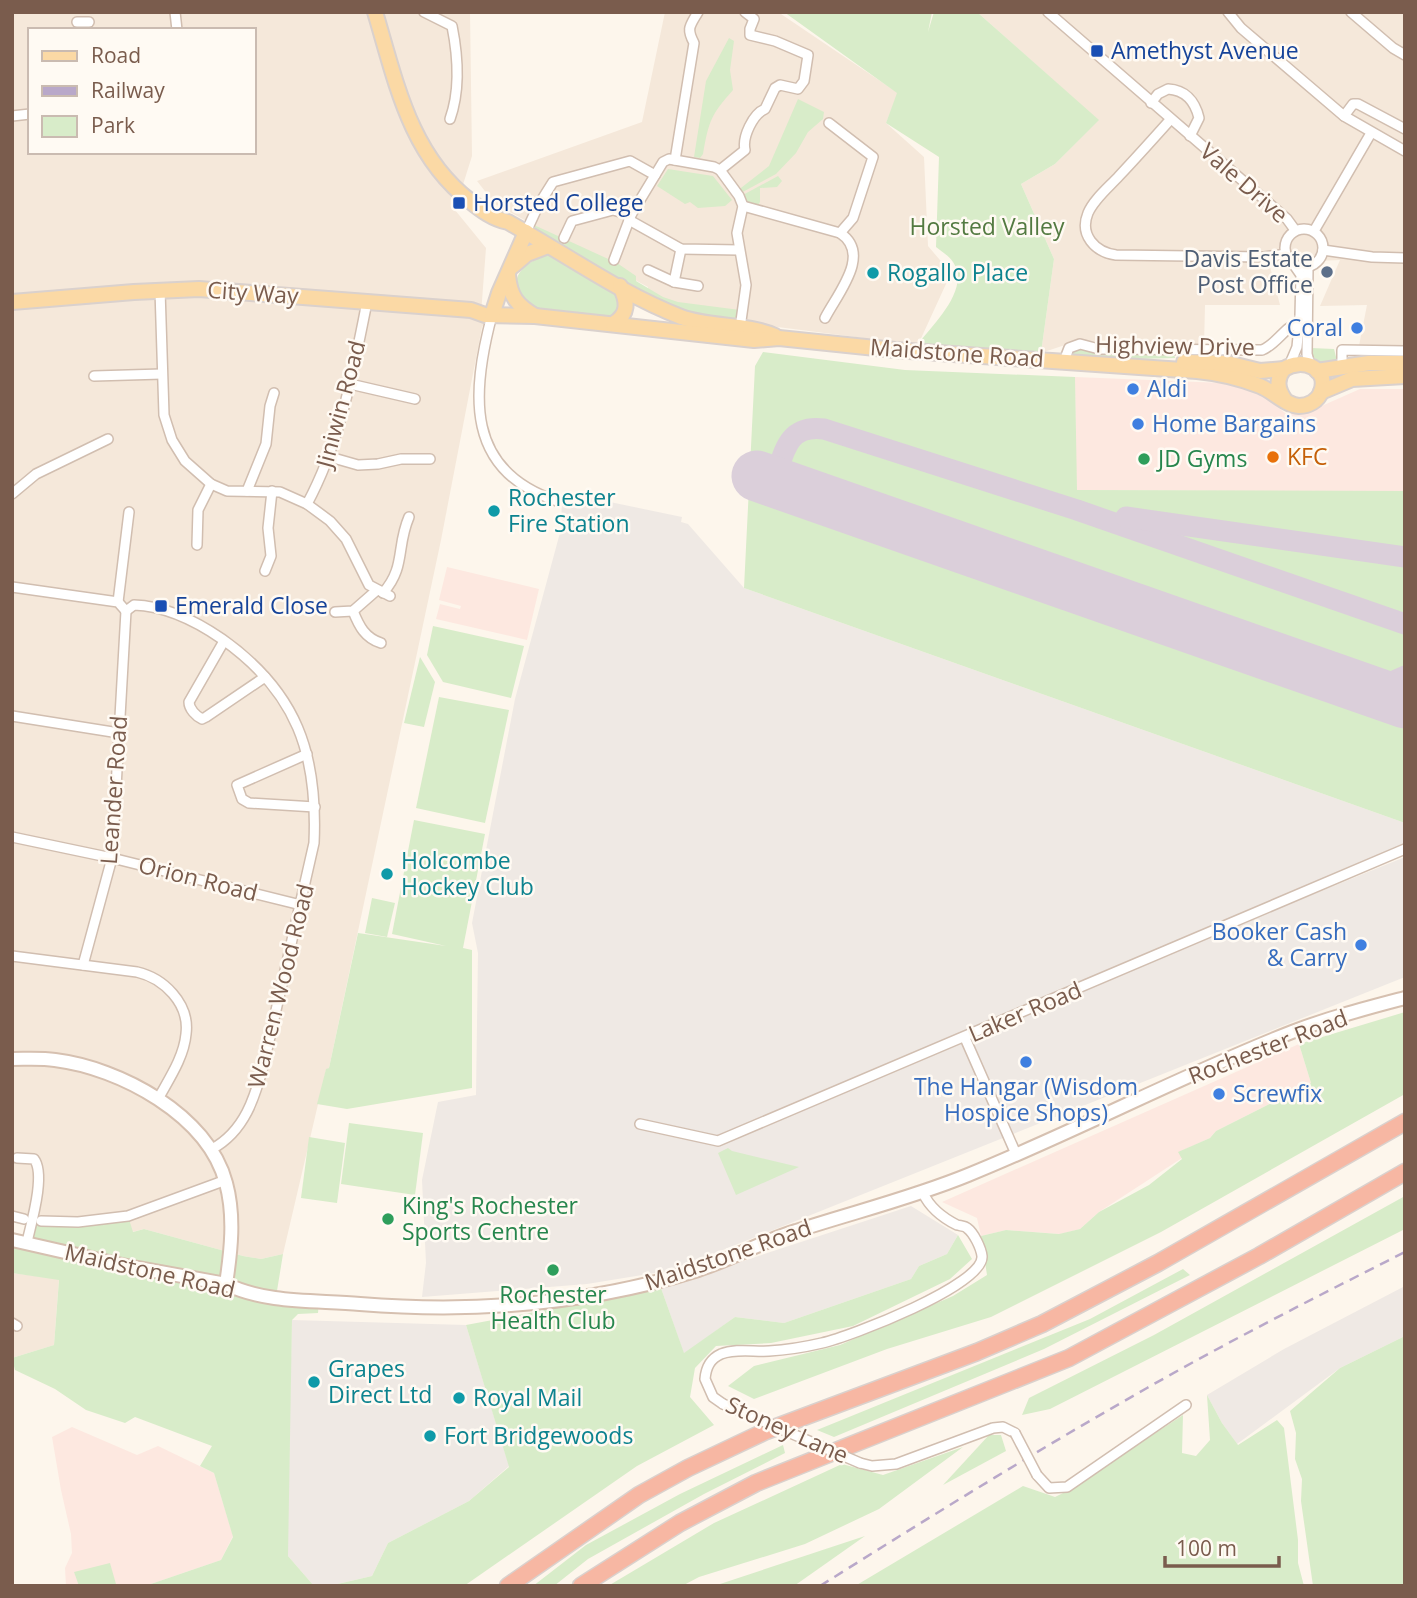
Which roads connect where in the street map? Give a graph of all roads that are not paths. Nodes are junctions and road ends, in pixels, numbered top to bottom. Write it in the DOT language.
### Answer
graph roads {
  1 [pos="424,12"];
  2 [pos="698,12"];
  3 [pos="745,12"];
  4 [pos="1048,12"];
  5 [pos="1228,12"];
  6 [pos="1350,12"];
  7 [pos="377,13"];
  8 [pos="1405,55"];
  9 [pos="1151,103"];
  10 [pos="1344,116"];
  11 [pos="450,119"];
  12 [pos="1170,120"];
  13 [pos="829,124"];
  14 [pos="1405,129"];
  15 [pos="1371,133"];
  16 [pos="1191,136"];
  17 [pos="1405,151"];
  18 [pos="675,160"];
  19 [pos="719,170"];
  20 [pos="655,175"];
  21 [pos="743,206"];
  22 [pos="630,218"];
  23 [pos="500,220"];
  24 [pos="1295,230"];
  25 [pos="526,232"];
  26 [pos="1314,232"];
  27 [pos="840,233"];
  28 [pos="564,238"];
  29 [pos="548,246"];
  30 [pos="681,249"];
  31 [pos="739,250"];
  32 [pos="1323,250"];
  33 [pos="1286,254"];
  34 [pos="1405,258"];
  35 [pos="614,260"];
  36 [pos="1294,265"];
  37 [pos="512,266"];
  38 [pos="1308,267"];
  39 [pos="648,270"];
  40 [pos="674,282"];
  41 [pos="620,286"];
  42 [pos="698,286"];
  43 [pos="160,290"];
  44 [pos="499,293"];
  45 [pos="12,302"];
  46 [pos="367,302"];
  47 [pos="471,310"];
  48 [pos="492,315"];
  49 [pos="535,316"];
  50 [pos="825,318"];
  51 [pos="613,324"];
  52 [pos="1300,326"];
  53 [pos="740,328"];
  54 [pos="779,338"];
  55 [pos="1405,351"];
  56 [pos="1064,361"];
  57 [pos="1405,363"];
  58 [pos="1134,366"];
  59 [pos="1286,367"];
  60 [pos="1314,368"];
  61 [pos="1342,368"];
  62 [pos="162,374"];
  63 [pos="94,376"];
  64 [pos="1405,376"];
  65 [pos="350,384"];
  66 [pos="1321,392"];
  67 [pos="274,393"];
  68 [pos="415,399"];
  69 [pos="1284,400"];
  70 [pos="108,439"];
  71 [pos="330,457"];
  72 [pos="430,459"];
  73 [pos="211,484"];
  74 [pos="247,491"];
  75 [pos="272,491"];
  76 [pos="12,494"];
  77 [pos="557,501"];
  78 [pos="307,504"];
  79 [pos="129,512"];
  80 [pos="409,517"];
  81 [pos="197,545"];
  82 [pos="265,571"];
  83 [pos="12,587"];
  84 [pos="383,593"];
  85 [pos="118,602"];
  86 [pos="126,611"];
  87 [pos="353,611"];
  88 [pos="335,612"];
  89 [pos="225,641"];
  90 [pos="381,643"];
  91 [pos="265,677"];
  92 [pos="12,716"];
  93 [pos="119,733"];
  94 [pos="307,754"];
  95 [pos="315,807"];
  96 [pos="12,837"];
  97 [pos="1405,849"];
  98 [pos="112,858"];
  99 [pos="301,905"];
  100 [pos="12,956"];
  101 [pos="83,965"];
  102 [pos="1405,998"];
  103 [pos="965,1038"];
  104 [pos="12,1059"];
  105 [pos="158,1099"];
  106 [pos="1134,1102"];
  107 [pos="1405,1122"];
  108 [pos="640,1124"];
  109 [pos="212,1149"];
  110 [pos="1016,1154"];
  111 [pos="17,1158"];
  112 [pos="1405,1172"];
  113 [pos="226,1180"];
  114 [pos="923,1193"];
  115 [pos="12,1216"];
  116 [pos="23,1219"];
  117 [pos="41,1221"];
  118 [pos="12,1240"];
  119 [pos="27,1242"];
  120 [pos="226,1284"];
  121 [pos="1186,1405"];
  122 [pos="508,1586"];
  123 [pos="581,1586"];
  1 -- 11 [label="street"];
  2 -- 18 [label="street"];
  3 -- 19 [label="street"];
  4 -- 9 [label="street, Vale Drive"];
  5 -- 10 [label="street"];
  6 -- 8 [label="street"];
  7 -- 23 [label="main road, Maidstone Road"];
  9 -- 12 [label="street, Vale Drive"];
  9 -- 16 [label="street, Vale Drive"];
  10 -- 14 [label="street"];
  10 -- 15 [label="street"];
  12 -- 16 [label="street, Vale Drive"];
  12 -- 33 [label="street"];
  13 -- 27 [label="street"];
  15 -- 17 [label="street"];
  15 -- 26 [label="street"];
  16 -- 24 [label="street, Vale Drive"];
  18 -- 19 [label="street"];
  18 -- 20 [label="street"];
  19 -- 21 [label="street"];
  20 -- 22 [label="street"];
  20 -- 25 [label="street"];
  21 -- 27 [label="street"];
  21 -- 31 [label="street"];
  22 -- 28 [label="street"];
  22 -- 30 [label="street"];
  22 -- 35 [label="street"];
  23 -- 25 [label="main road, Maidstone Road"];
  23 -- 37 [label="main road"];
  24 -- 26 [label="street"];
  24 -- 33 [label="street"];
  25 -- 29 [label="main road, Maidstone Road"];
  25 -- 37 [label="main road"];
  26 -- 32 [label="street"];
  27 -- 50 [label="street"];
  29 -- 37 [label="main road"];
  29 -- 41 [label="main road, Maidstone Road"];
  30 -- 31 [label="street"];
  30 -- 40 [label="street"];
  31 -- 53 [label="street"];
  32 -- 34 [label="street"];
  32 -- 38 [label="street"];
  33 -- 36 [label="street"];
  36 -- 38 [label="street"];
  36 -- 52 [label="street"];
  37 -- 44 [label="main road"];
  37 -- 49 [label="main road"];
  38 -- 60 [label="street"];
  39 -- 40 [label="street"];
  40 -- 42 [label="street"];
  41 -- 51 [label="main road"];
  41 -- 53 [label="main road, Maidstone Road"];
  43 -- 45 [label="main road, City Way"];
  43 -- 46 [label="main road, City Way"];
  43 -- 62 [label="street"];
  44 -- 47 [label="main road"];
  44 -- 48 [label="main road"];
  46 -- 47 [label="main road, City Way"];
  46 -- 65 [label="street, Jiniwin Road"];
  47 -- 48 [label="main road, City Way"];
  48 -- 49 [label="main road, Maidstone Road"];
  48 -- 77 [label="street"];
  49 -- 51 [label="main road, Maidstone Road"];
  51 -- 54 [label="main road, Maidstone Road"];
  52 -- 56 [label="street, Highview Drive"];
  52 -- 59 [label="street"];
  53 -- 54 [label="main road, Maidstone Road"];
  54 -- 56 [label="main road, Maidstone Road"];
  55 -- 61 [label="street"];
  56 -- 58 [label="main road, Maidstone Road"];
  57 -- 61 [label="main road"];
  58 -- 59 [label="main road, Maidstone Road"];
  58 -- 69 [label="main road, Maidstone Road"];
  59 -- 60 [label="main road"];
  59 -- 69 [label="main road"];
  60 -- 61 [label="main road"];
  60 -- 66 [label="main road"];
  62 -- 63 [label="street"];
  62 -- 73 [label="street"];
  64 -- 66 [label="main road"];
  65 -- 68 [label="street"];
  65 -- 71 [label="street, Jiniwin Road"];
  66 -- 69 [label="main road"];
  67 -- 74 [label="street"];
  70 -- 76 [label="street"];
  71 -- 72 [label="street"];
  71 -- 78 [label="street, Jiniwin Road"];
  73 -- 74 [label="street"];
  73 -- 81 [label="street"];
  74 -- 75 [label="street"];
  75 -- 78 [label="street"];
  75 -- 82 [label="street"];
  78 -- 84 [label="street"];
  79 -- 85 [label="street"];
  80 -- 84 [label="street"];
  83 -- 85 [label="street"];
  84 -- 87 [label="street"];
  85 -- 86 [label="street"];
  86 -- 89 [label="street, Warren Wood Road"];
  86 -- 93 [label="street, Leander Road"];
  87 -- 88 [label="street"];
  87 -- 90 [label="street"];
  89 -- 91 [label="street, Warren Wood Road"];
  89 -- 91 [label="street"];
  91 -- 94 [label="street, Warren Wood Road"];
  92 -- 93 [label="street"];
  93 -- 98 [label="street, Leander Road"];
  94 -- 95 [label="street, Warren Wood Road"];
  94 -- 95 [label="street"];
  95 -- 99 [label="street, Warren Wood Road"];
  96 -- 98 [label="street, Orion Road"];
  97 -- 103 [label="street, Laker Road"];
  98 -- 99 [label="street, Orion Road"];
  98 -- 101 [label="street, Leander Road"];
  99 -- 109 [label="street, Warren Wood Road"];
  100 -- 101 [label="street"];
  101 -- 105 [label="street"];
  102 -- 106 [label="main road, Rochester Road"];
  103 -- 108 [label="street, Laker Road"];
  103 -- 110 [label="street"];
  104 -- 105 [label="main road"];
  105 -- 109 [label="main road"];
  106 -- 110 [label="main road, Maidstone Road"];
  107 -- 122 [label="highway"];
  109 -- 113 [label="main road"];
  110 -- 114 [label="main road, Maidstone Road"];
  111 -- 119 [label="street"];
  112 -- 123 [label="highway"];
  113 -- 117 [label="street, Maidstone Road"];
  113 -- 120 [label="main road"];
  114 -- 120 [label="main road, Maidstone Road"];
  114 -- 121 [label="street, Stoney Lane, bridge"];
  115 -- 116 [label="street"];
  118 -- 119 [label="main road, Maidstone Road"];
  119 -- 120 [label="main road, Maidstone Road"];
}
